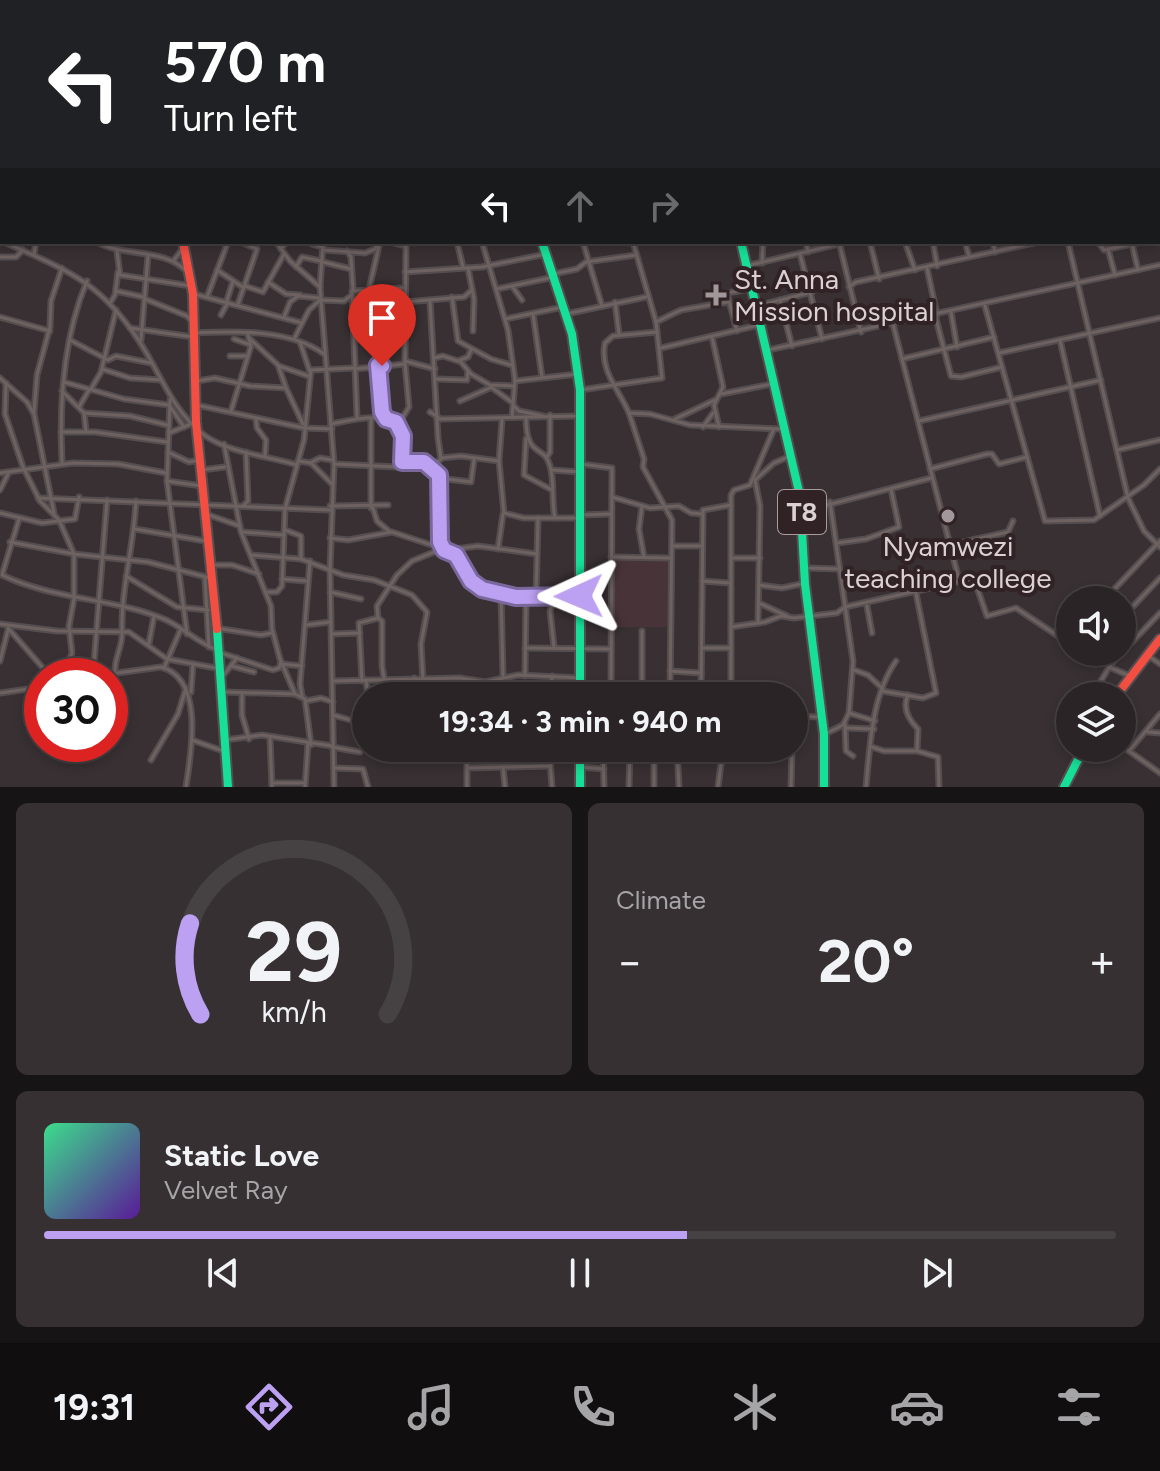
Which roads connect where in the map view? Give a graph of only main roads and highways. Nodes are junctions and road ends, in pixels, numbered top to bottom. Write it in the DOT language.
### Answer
graph roads {
  1 [pos="543,244"];
  2 [pos="741,244"];
  3 [pos="183,245"];
  4 [pos="1160,639"];
  5 [pos="580,682"];
  6 [pos="1126,682"];
  7 [pos="580,762"];
  8 [pos="1077,762"];
  9 [pos="228,787"];
  10 [pos="580,787"];
  11 [pos="824,787"];
  12 [pos="1064,787"];
  1 -- 5 [label="main road"];
  2 -- 11 [label="main road, T8"];
  3 -- 9 [label="main road"];
  4 -- 6 [label="main road"];
  7 -- 10 [label="main road"];
  8 -- 12 [label="main road"];
}
